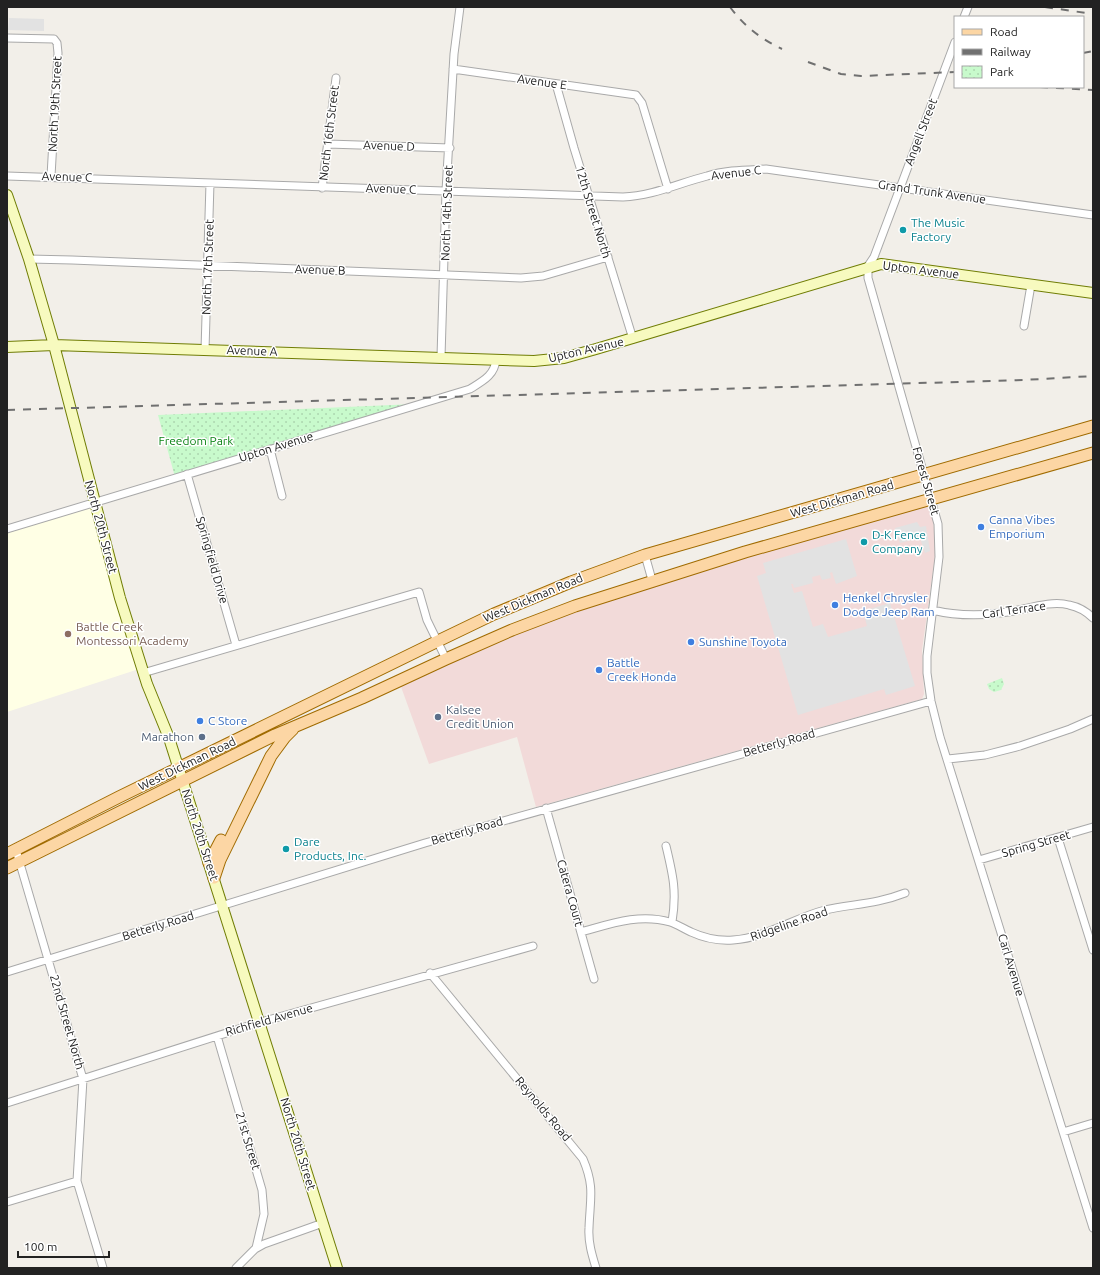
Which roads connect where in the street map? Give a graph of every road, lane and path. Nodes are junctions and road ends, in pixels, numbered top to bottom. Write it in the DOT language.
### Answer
graph roads {
  1 [pos="460,7"];
  2 [pos="7,38"];
  3 [pos="954,45"];
  4 [pos="453,69"];
  5 [pos="336,78"];
  6 [pos="556,84"];
  7 [pos="328,144"];
  8 [pos="450,148"];
  9 [pos="772,169"];
  10 [pos="7,176"];
  11 [pos="51,176"];
  12 [pos="210,183"];
  13 [pos="900,187"];
  14 [pos="322,188"];
  15 [pos="668,188"];
  16 [pos="446,191"];
  17 [pos="7,194"];
  18 [pos="589,197"];
  19 [pos="1093,215"];
  20 [pos="608,258"];
  21 [pos="29,259"];
  22 [pos="207,266"];
  23 [pos="868,266"];
  24 [pos="445,274"];
  25 [pos="1031,284"];
  26 [pos="1093,293"];
  27 [pos="1024,326"];
  28 [pos="632,339"];
  29 [pos="54,345"];
  30 [pos="7,347"];
  31 [pos="205,350"];
  32 [pos="441,357"];
  33 [pos="496,359"];
  34 [pos="1093,426"];
  35 [pos="270,449"];
  36 [pos="1093,453"];
  37 [pos="187,474"];
  38 [pos="925,475"];
  39 [pos="282,496"];
  40 [pos="932,498"];
  41 [pos="94,502"];
  42 [pos="7,528"];
  43 [pos="645,555"];
  44 [pos="652,580"];
  45 [pos="932,610"];
  46 [pos="1093,618"];
  47 [pos="438,641"];
  48 [pos="236,645"];
  49 [pos="446,659"];
  50 [pos="143,673"];
  51 [pos="931,701"];
  52 [pos="286,715"];
  53 [pos="1093,719"];
  54 [pos="297,726"];
  55 [pos="275,734"];
  56 [pos="948,759"];
  57 [pos="179,768"];
  58 [pos="183,780"];
  59 [pos="546,808"];
  60 [pos="1093,827"];
  61 [pos="1058,838"];
  62 [pos="666,846"];
  63 [pos="11,852"];
  64 [pos="979,860"];
  65 [pos="19,862"];
  66 [pos="209,863"];
  67 [pos="7,868"];
  68 [pos="214,878"];
  69 [pos="904,893"];
  70 [pos="224,906"];
  71 [pos="672,922"];
  72 [pos="581,932"];
  73 [pos="533,946"];
  74 [pos="1093,950"];
  75 [pos="49,958"];
  76 [pos="7,972"];
  77 [pos="430,973"];
  78 [pos="594,979"];
  79 [pos="261,1022"];
  80 [pos="217,1036"];
  81 [pos="83,1079"];
  82 [pos="7,1103"];
  83 [pos="1093,1123"];
  84 [pos="1063,1132"];
  85 [pos="78,1181"];
  86 [pos="7,1202"];
  87 [pos="323,1223"];
  88 [pos="1093,1228"];
  89 [pos="256,1248"];
  90 [pos="239,1267"];
  91 [pos="103,1268"];
  92 [pos="337,1268"];
  93 [pos="596,1268"];
  1 -- 4 [label="street, North 14th Street"];
  2 -- 11 [label="street, North 19th Street"];
  3 -- 13 [label="street, Angell Street"];
  4 -- 6 [label="street, Avenue E"];
  4 -- 8 [label="street, North 14th Street"];
  5 -- 7 [label="street, North 16th Street"];
  6 -- 15 [label="street, Avenue E"];
  6 -- 18 [label="street, 12th Street North"];
  7 -- 8 [label="street, Avenue D"];
  7 -- 14 [label="street, North 16th Street"];
  8 -- 16 [label="street, North 14th Street"];
  9 -- 13 [label="street, Grand Trunk Avenue"];
  9 -- 15 [label="street, Avenue C"];
  10 -- 11 [label="street, Avenue C"];
  11 -- 12 [label="street, Avenue C"];
  12 -- 14 [label="street, Avenue C"];
  12 -- 22 [label="street, North 17th Street"];
  13 -- 19 [label="street, Grand Trunk Avenue"];
  13 -- 23 [label="street, Angell Street"];
  14 -- 16 [label="street, Avenue C"];
  15 -- 18 [label="street, Avenue C"];
  16 -- 18 [label="street, Avenue C"];
  16 -- 24 [label="street, North 14th Street"];
  17 -- 21 [label="street, North 20th Street"];
  18 -- 20 [label="street, 12th Street North"];
  20 -- 24 [label="street, Avenue B"];
  20 -- 28 [label="street, 12th Street North"];
  21 -- 22 [label="street, Avenue B"];
  21 -- 29 [label="street, North 20th Street"];
  22 -- 24 [label="street, Avenue B"];
  22 -- 31 [label="street, North 17th Street"];
  23 -- 25 [label="street, Upton Avenue"];
  23 -- 28 [label="street, Upton Avenue"];
  23 -- 38 [label="street, Forest Street"];
  24 -- 32 [label="street, North 14th Street"];
  25 -- 26 [label="street, Upton Avenue"];
  25 -- 27 [label="street"];
  28 -- 33 [label="street, Upton Avenue"];
  29 -- 30 [label="street, Avenue A"];
  29 -- 31 [label="street, Avenue A"];
  29 -- 41 [label="street, North 20th Street"];
  31 -- 32 [label="street, Avenue A"];
  32 -- 33 [label="street, Avenue A"];
  33 -- 35 [label="street, Upton Avenue"];
  34 -- 38 [label="main road, West Dickman Road"];
  35 -- 37 [label="street, Upton Avenue"];
  35 -- 39 [label="street"];
  36 -- 40 [label="main road, West Dickman Road"];
  37 -- 41 [label="street, Upton Avenue"];
  37 -- 48 [label="street, Springfield Drive"];
  38 -- 40 [label="street, Forest Street"];
  38 -- 43 [label="main road, West Dickman Road"];
  40 -- 44 [label="main road, West Dickman Road"];
  40 -- 45 [label="street, Forest Street"];
  41 -- 42 [label="street, Upton Avenue"];
  41 -- 50 [label="street, North 20th Street"];
  43 -- 44 [label="street"];
  43 -- 47 [label="main road, West Dickman Road"];
  44 -- 49 [label="main road, West Dickman Road"];
  45 -- 46 [label="street, Carl Terrace"];
  45 -- 51 [label="street, Forest Street"];
  47 -- 48 [label="street"];
  47 -- 49 [label="street"];
  47 -- 52 [label="main road, West Dickman Road"];
  48 -- 50 [label="street"];
  49 -- 54 [label="main road, West Dickman Road"];
  50 -- 57 [label="street, North 20th Street"];
  51 -- 56 [label="street, Carl Avenue"];
  51 -- 59 [label="street, Betterly Road"];
  52 -- 55 [label="main road"];
  52 -- 57 [label="main road, West Dickman Road"];
  53 -- 56 [label="street"];
  54 -- 55 [label="main road, West Dickman Road"];
  54 -- 68 [label="main road"];
  55 -- 58 [label="main road, West Dickman Road"];
  55 -- 66 [label="main road"];
  56 -- 64 [label="street, Carl Avenue"];
  57 -- 58 [label="street, North 20th Street"];
  57 -- 63 [label="main road, West Dickman Road"];
  58 -- 65 [label="main road, West Dickman Road"];
  58 -- 66 [label="street, North 20th Street"];
  59 -- 70 [label="street, Betterly Road"];
  59 -- 72 [label="street, Catera Court"];
  60 -- 61 [label="street, Spring Street"];
  61 -- 64 [label="street, Spring Street"];
  61 -- 74 [label="street"];
  62 -- 71 [label="street"];
  63 -- 65 [label="street, 22nd Street North"];
  64 -- 84 [label="street, Carl Avenue"];
  65 -- 67 [label="main road, West Dickman Road"];
  65 -- 75 [label="street, 22nd Street North"];
  66 -- 68 [label="street, North 20th Street"];
  68 -- 70 [label="street, North 20th Street"];
  69 -- 71 [label="street, Ridgeline Road"];
  70 -- 75 [label="street, Betterly Road"];
  70 -- 79 [label="street, North 20th Street"];
  71 -- 72 [label="street, Ridgeline Road"];
  72 -- 78 [label="street, Catera Court"];
  73 -- 77 [label="street, Richfield Avenue"];
  75 -- 76 [label="street, Betterly Road"];
  75 -- 81 [label="street, 22nd Street North"];
  77 -- 79 [label="street, Richfield Avenue"];
  77 -- 93 [label="street, Reynolds Road"];
  79 -- 80 [label="street, Richfield Avenue"];
  79 -- 87 [label="street, North 20th Street"];
  80 -- 81 [label="street, Richfield Avenue"];
  80 -- 89 [label="street, 21st Street"];
  81 -- 82 [label="street, Richfield Avenue"];
  81 -- 85 [label="street, 22nd Street North"];
  83 -- 84 [label="street"];
  84 -- 88 [label="street, Carl Avenue"];
  85 -- 86 [label="street"];
  85 -- 91 [label="street, 22nd Street North"];
  87 -- 89 [label="street"];
  87 -- 92 [label="street, North 20th Street"];
  89 -- 90 [label="street"];
}
